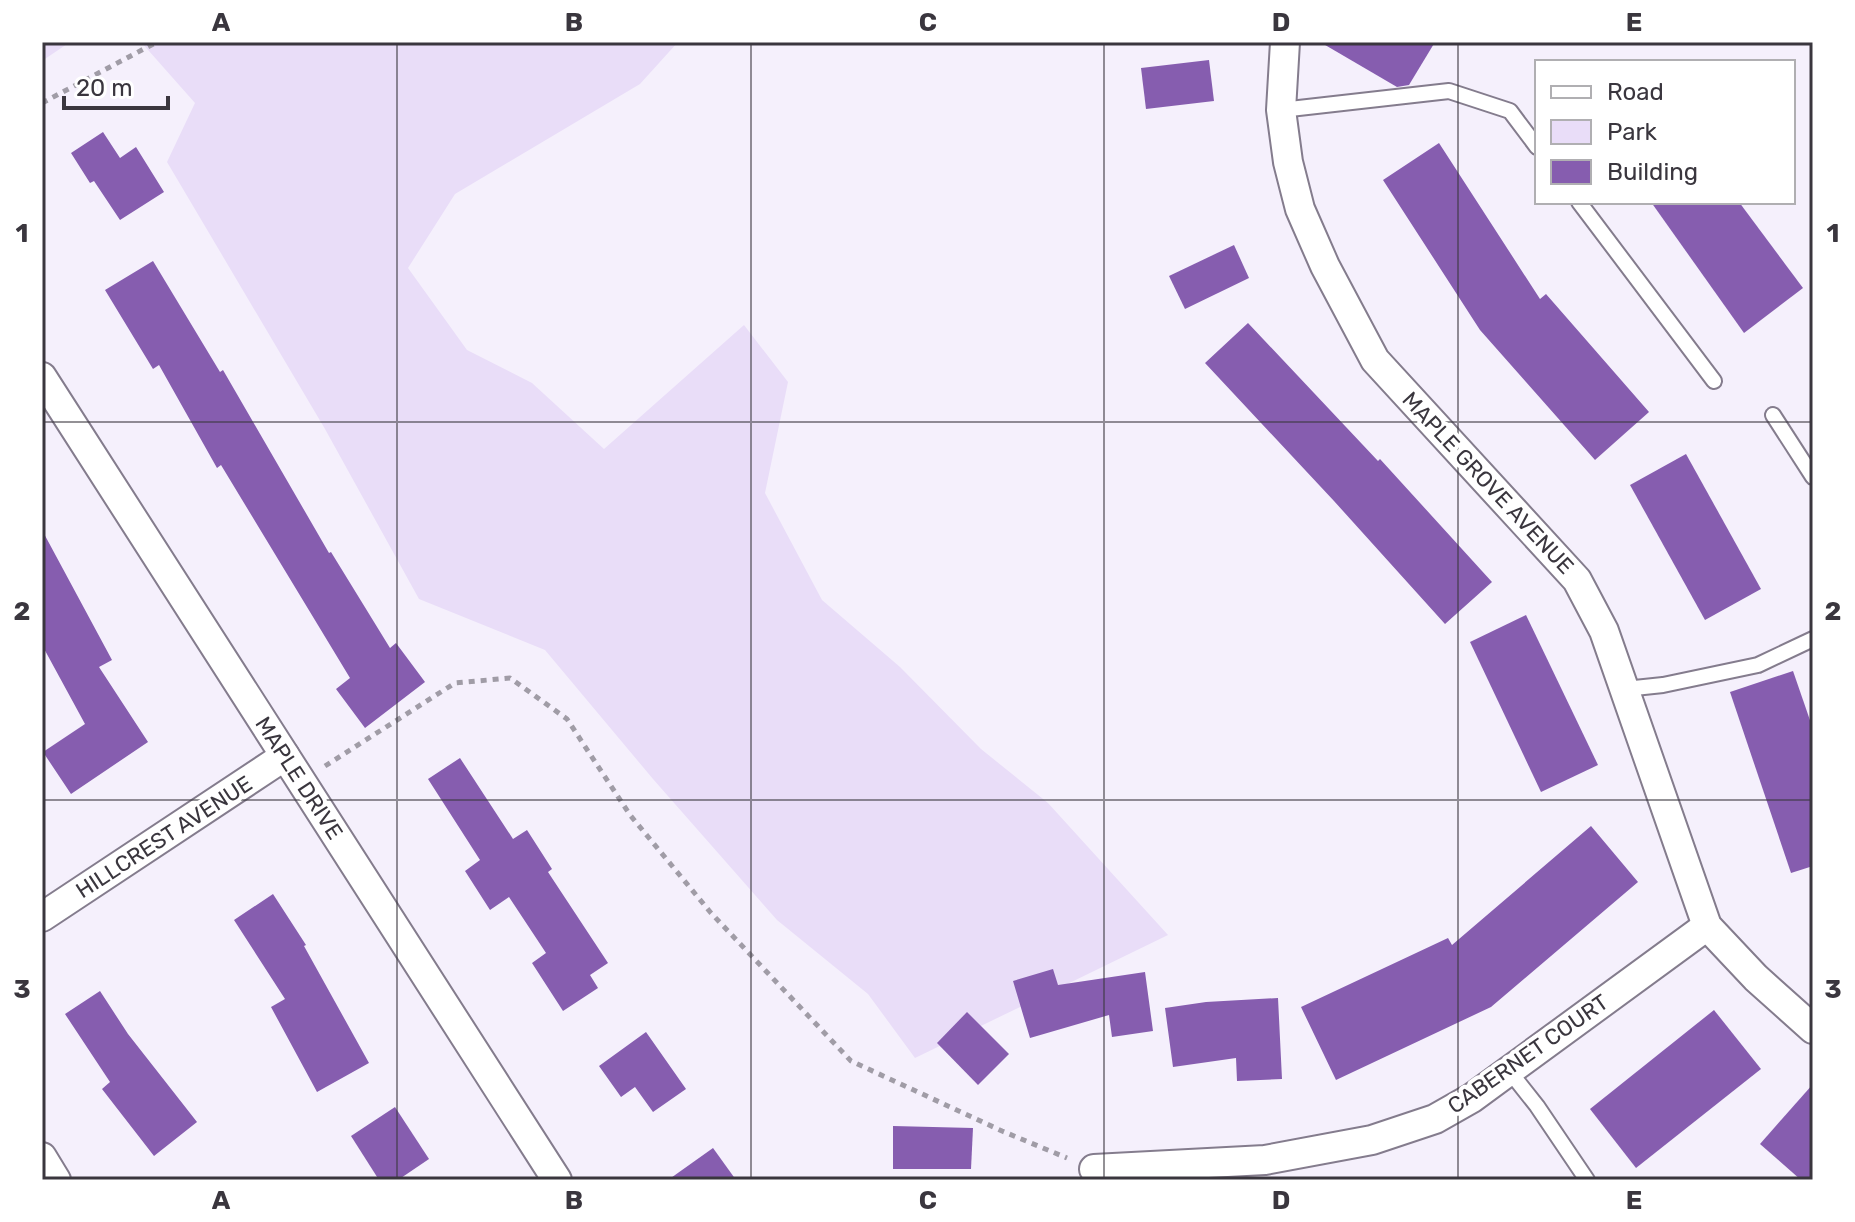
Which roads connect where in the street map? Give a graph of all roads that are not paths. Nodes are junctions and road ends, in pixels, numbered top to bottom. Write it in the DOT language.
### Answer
graph roads {
  1 [pos="1285,42"];
  2 [pos="1281,110"];
  3 [pos="1535,144"];
  4 [pos="1581,204"];
  5 [pos="42,377"];
  6 [pos="1714,381"];
  7 [pos="1773,415"];
  8 [pos="1813,477"];
  9 [pos="1813,639"];
  10 [pos="1625,689"];
  11 [pos="285,756"];
  12 [pos="42,917"];
  13 [pos="1707,926"];
  14 [pos="1813,1029"];
  15 [pos="1518,1065"];
  16 [pos="42,1157"];
  17 [pos="1094,1169"];
  18 [pos="1225,1171"];
  19 [pos="56,1180"];
  20 [pos="557,1180"];
  21 [pos="1587,1180"];
  1 -- 2 [label="street, MAPLE GROVE AVENUE"];
  2 -- 3 [label="lane"];
  2 -- 10 [label="street, MAPLE GROVE AVENUE"];
  4 -- 6 [label="lane"];
  5 -- 11 [label="street, MAPLE DRIVE"];
  7 -- 8 [label="lane"];
  9 -- 10 [label="lane"];
  10 -- 13 [label="street, MAPLE GROVE AVENUE"];
  11 -- 12 [label="street, HILLCREST AVENUE"];
  11 -- 20 [label="street, MAPLE DRIVE"];
  13 -- 14 [label="street, MAPLE GROVE AVENUE"];
  13 -- 15 [label="street, CABERNET COURT"];
  15 -- 18 [label="street, CABERNET COURT"];
  15 -- 21 [label="lane"];
  16 -- 19 [label="street"];
  17 -- 18 [label="street, CABERNET COURT"];
}
